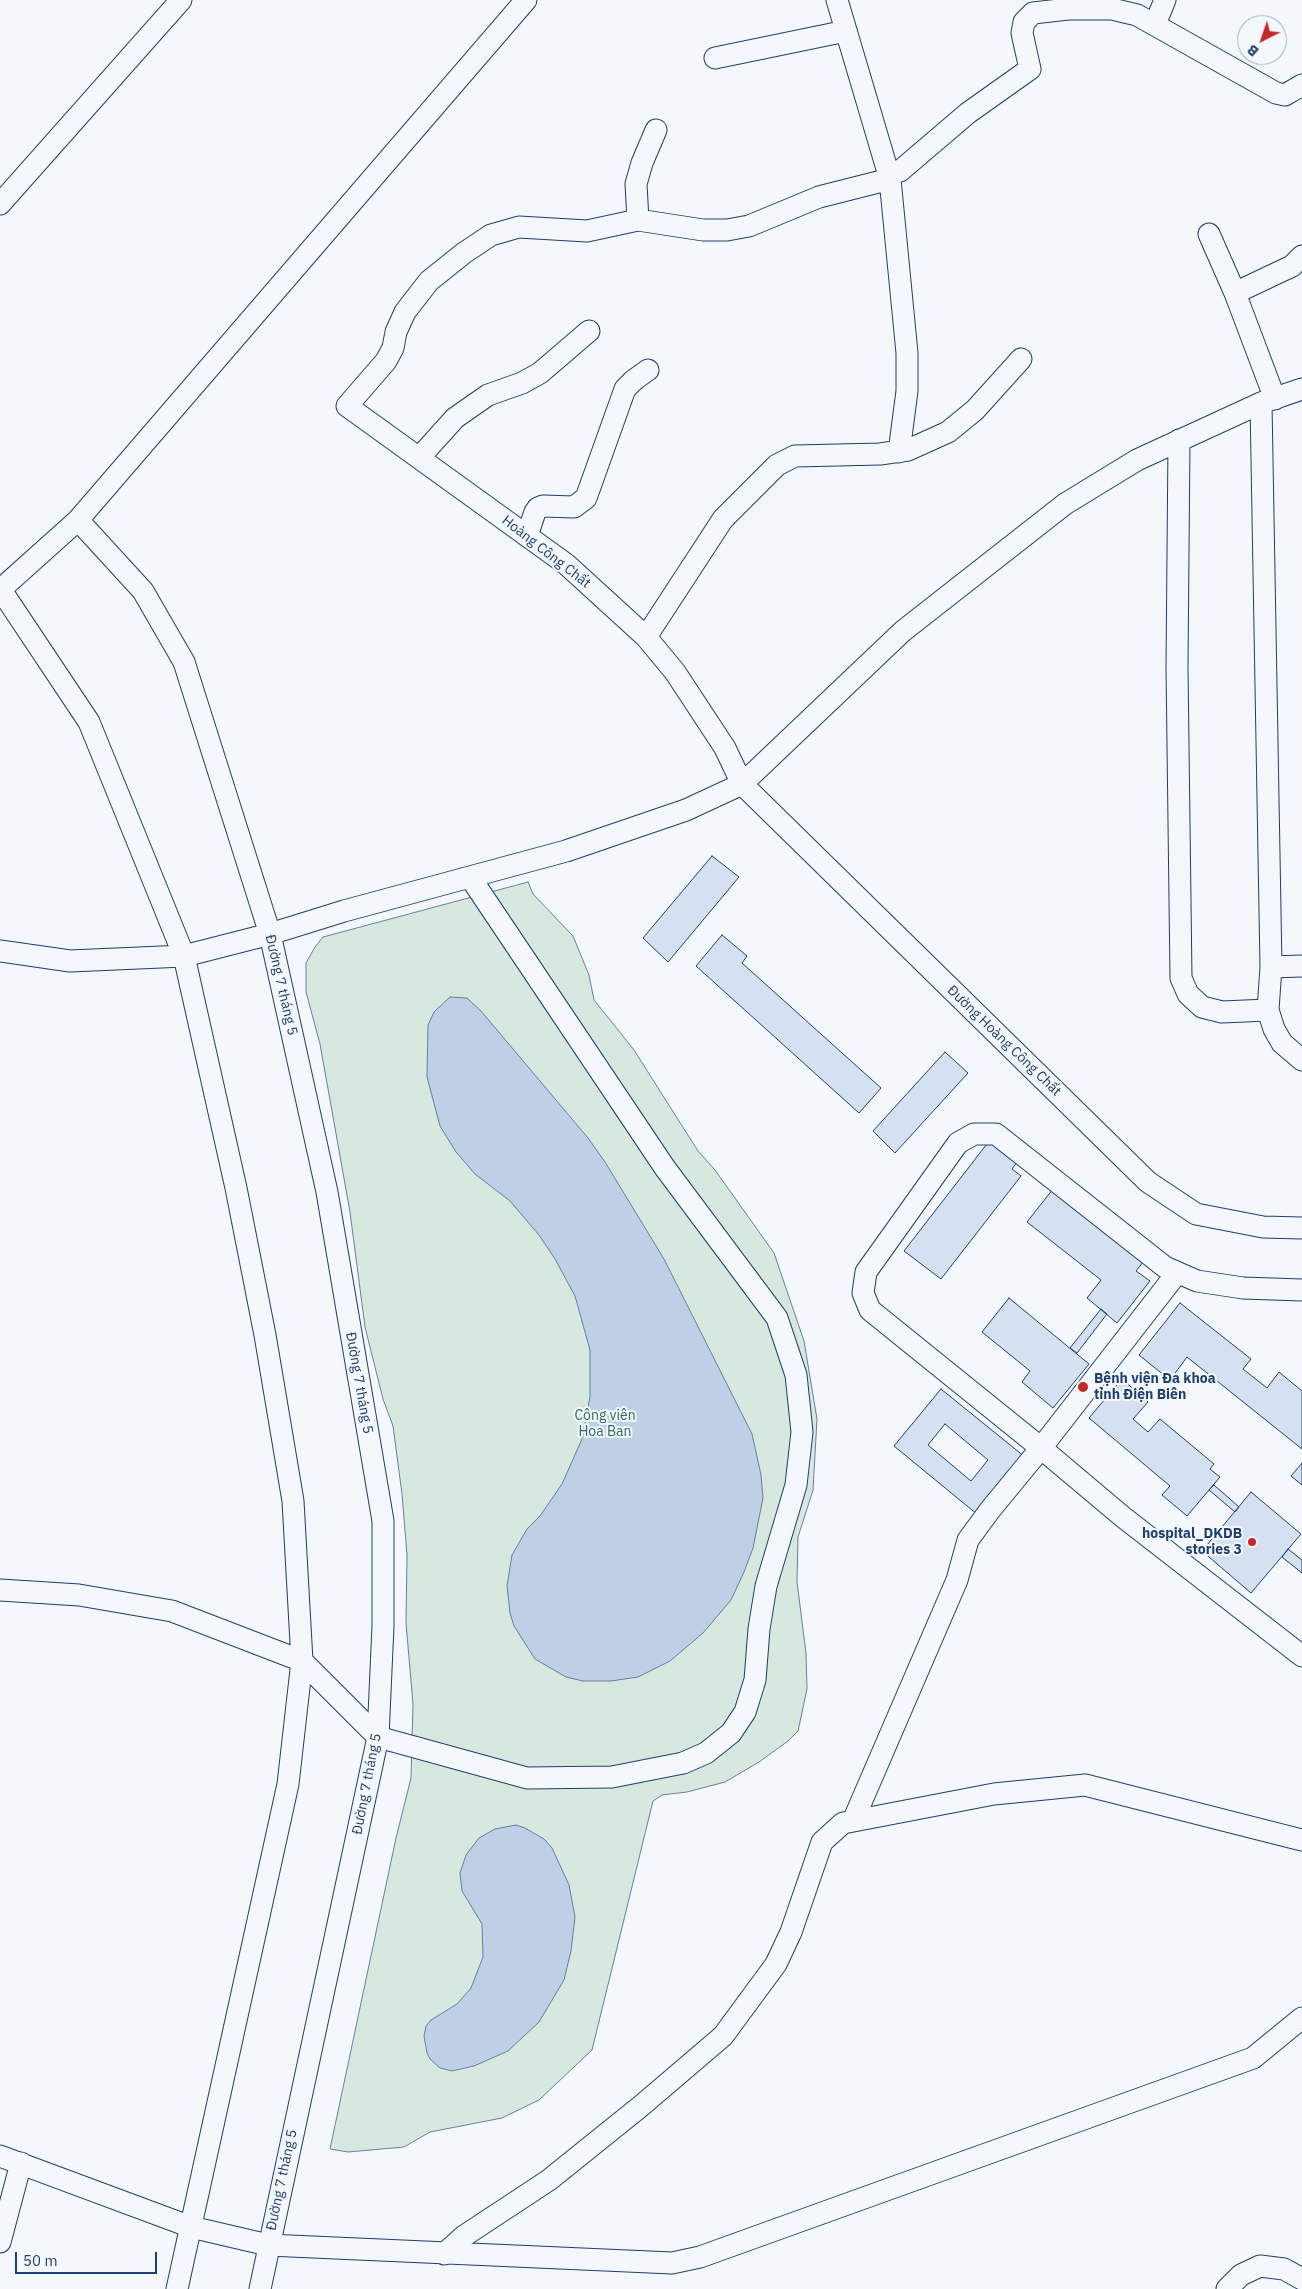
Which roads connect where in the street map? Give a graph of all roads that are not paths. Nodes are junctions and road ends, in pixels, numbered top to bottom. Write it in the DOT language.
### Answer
graph roads {
  1 [pos="181,0"];
  2 [pos="526,0"];
  3 [pos="837,0"];
  4 [pos="1165,0"];
  5 [pos="1155,24"];
  6 [pos="846,31"];
  7 [pos="715,58"];
  8 [pos="1302,85"];
  9 [pos="656,130"];
  10 [pos="890,177"];
  11 [pos="2,197"];
  12 [pos="638,220"];
  13 [pos="1209,234"];
  14 [pos="1302,256"];
  15 [pos="1235,292"];
  16 [pos="589,331"];
  17 [pos="1021,359"];
  18 [pos="648,370"];
  19 [pos="1302,389"];
  20 [pos="1268,401"];
  21 [pos="1179,440"];
  22 [pos="899,452"];
  23 [pos="418,458"];
  24 [pos="78,520"];
  25 [pos="527,536"];
  26 [pos="1,590"];
  27 [pos="646,637"];
  28 [pos="742,784"];
  29 [pos="470,877"];
  30 [pos="270,934"];
  31 [pos="0,951"];
  32 [pos="184,956"];
  33 [pos="1302,966"];
  34 [pos="1271,967"];
  35 [pos="1268,1010"];
  36 [pos="1302,1060"];
  37 [pos="1302,1228"];
  38 [pos="1178,1273"];
  39 [pos="1302,1290"];
  40 [pos="1041,1448"];
  41 [pos="1,1594"];
  42 [pos="1302,1656"];
  43 [pos="302,1661"];
  44 [pos="378,1738"];
  45 [pos="853,1820"];
  46 [pos="1302,1840"];
  47 [pos="1302,2018"];
  48 [pos="0,2156"];
  49 [pos="21,2163"];
  50 [pos="191,2227"];
  51 [pos="0,2242"];
  52 [pos="268,2245"];
  53 [pos="444,2254"];
  54 [pos="1302,2279"];
  55 [pos="176,2289"];
  56 [pos="260,2289"];
  57 [pos="1227,2289"];
  1 -- 11 [label="street"];
  2 -- 24 [label="street"];
  3 -- 6 [label="street"];
  4 -- 5 [label="street"];
  5 -- 8 [label="street"];
  5 -- 10 [label="street"];
  6 -- 7 [label="street"];
  6 -- 10 [label="street"];
  9 -- 12 [label="street"];
  10 -- 12 [label="street"];
  10 -- 22 [label="street"];
  12 -- 23 [label="street, Hoàng Công Chất"];
  13 -- 15 [label="street"];
  14 -- 15 [label="street"];
  15 -- 20 [label="street"];
  16 -- 23 [label="street"];
  17 -- 22 [label="street"];
  18 -- 25 [label="street"];
  19 -- 20 [label="street"];
  20 -- 21 [label="street"];
  20 -- 34 [label="street"];
  21 -- 28 [label="street"];
  21 -- 35 [label="street"];
  22 -- 27 [label="street"];
  23 -- 25 [label="street, Hoàng Công Chất"];
  24 -- 26 [label="street"];
  24 -- 30 [label="street, Đường 7 tháng 5"];
  25 -- 27 [label="street, Hoàng Công Chất"];
  26 -- 32 [label="street"];
  27 -- 28 [label="street, Hoàng Công Chất"];
  28 -- 29 [label="street"];
  28 -- 37 [label="street, Đường Hoàng Công Chất"];
  29 -- 30 [label="street"];
  29 -- 44 [label="street"];
  30 -- 32 [label="street"];
  30 -- 44 [label="street, Đường 7 tháng 5"];
  31 -- 32 [label="street"];
  32 -- 43 [label="street"];
  33 -- 34 [label="street"];
  34 -- 35 [label="street"];
  35 -- 36 [label="street"];
  38 -- 39 [label="street"];
  38 -- 40 [label="street"];
  38 -- 40 [label="street"];
  40 -- 42 [label="street"];
  40 -- 45 [label="street"];
  41 -- 43 [label="street"];
  43 -- 44 [label="street"];
  43 -- 50 [label="street"];
  44 -- 52 [label="street, Đường 7 tháng 5"];
  45 -- 46 [label="street"];
  45 -- 53 [label="street"];
  47 -- 53 [label="street"];
  48 -- 49 [label="street"];
  49 -- 50 [label="street"];
  49 -- 51 [label="street"];
  50 -- 52 [label="street"];
  50 -- 55 [label="street"];
  52 -- 53 [label="street"];
  52 -- 56 [label="street, Đường 7 tháng 5"];
  54 -- 57 [label="street"];
}
